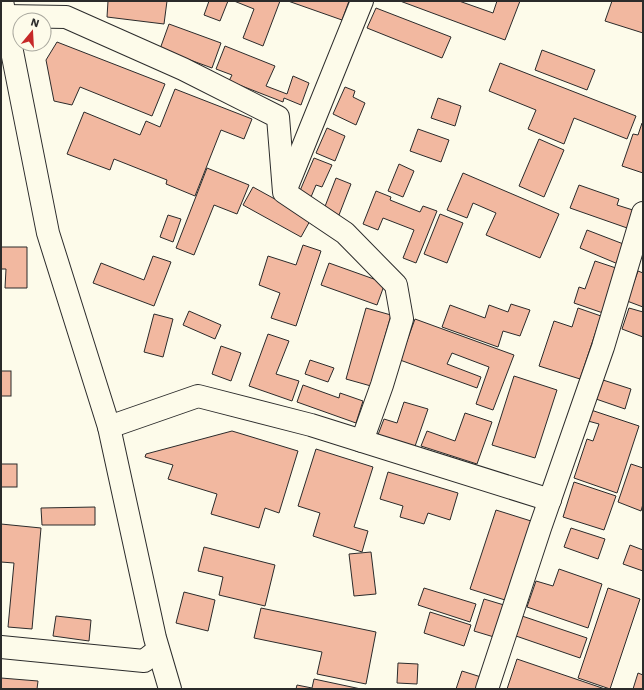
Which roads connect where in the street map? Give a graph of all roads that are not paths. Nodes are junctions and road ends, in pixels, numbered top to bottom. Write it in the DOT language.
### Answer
graph roads {
  1 [pos="362,1"];
  2 [pos="4,8"];
  3 [pos="284,192"];
  4 [pos="643,213"];
  5 [pos="109,427"];
  6 [pos="362,440"];
  7 [pos="550,500"];
  8 [pos="1,647"];
  9 [pos="158,650"];
  10 [pos="170,689"];
  11 [pos="487,689"];
  1 -- 3 [label="street"];
  2 -- 3 [label="street"];
  2 -- 5 [label="street"];
  3 -- 6 [label="street"];
  4 -- 7 [label="street"];
  5 -- 6 [label="street"];
  5 -- 9 [label="street"];
  6 -- 7 [label="street"];
  7 -- 11 [label="street"];
  8 -- 9 [label="street"];
  9 -- 10 [label="street"];
}
